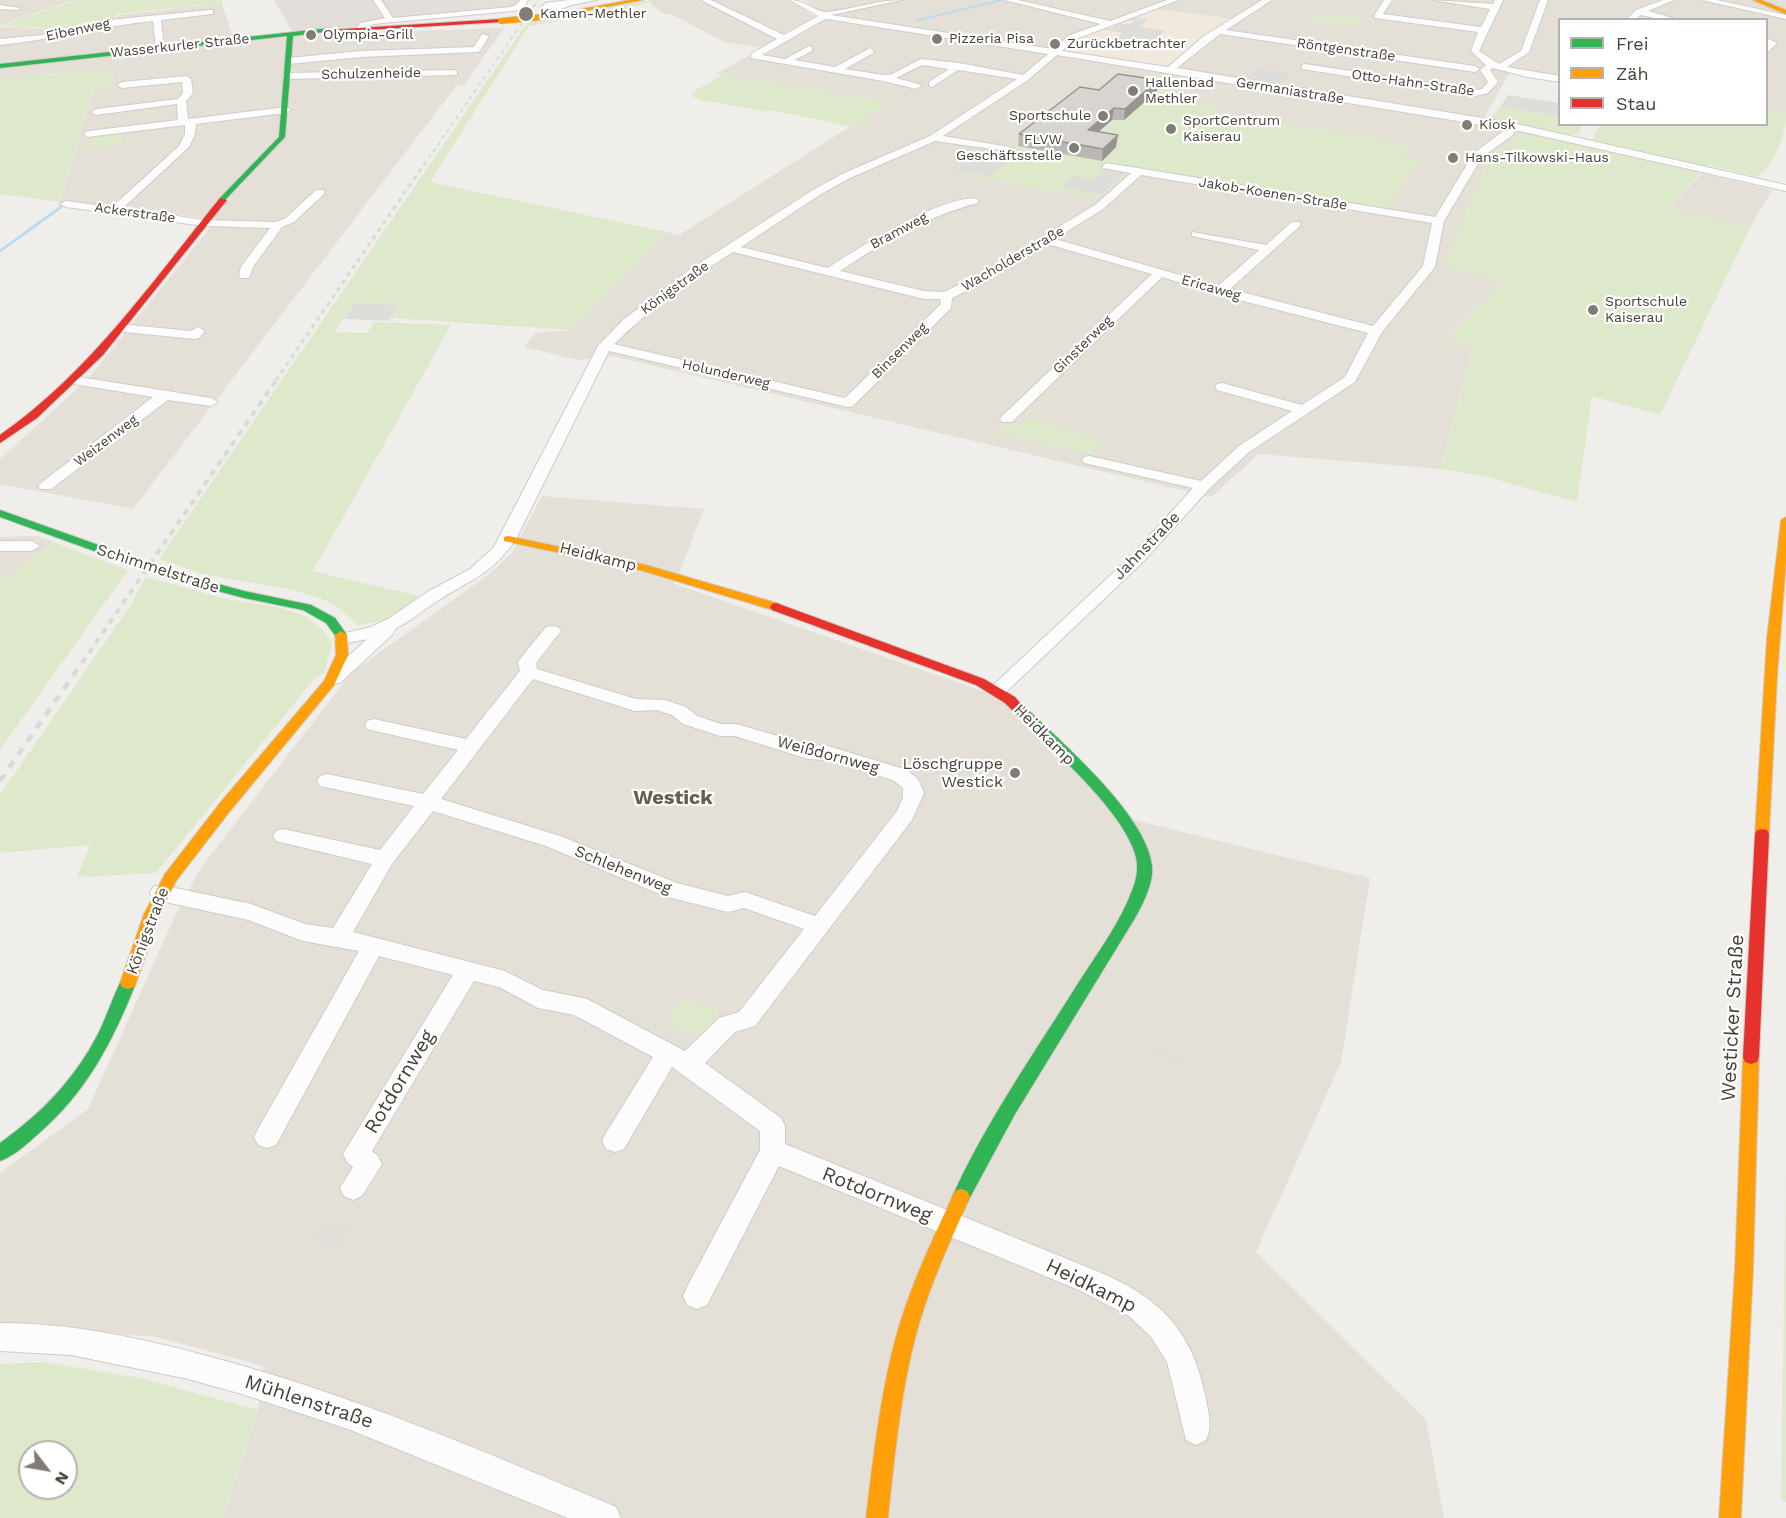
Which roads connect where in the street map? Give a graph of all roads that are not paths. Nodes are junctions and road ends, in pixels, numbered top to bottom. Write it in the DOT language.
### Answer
graph roads {
  1 [pos="377,0"];
  2 [pos="524,0"];
  3 [pos="593,0"];
  4 [pos="640,0"];
  5 [pos="705,0"];
  6 [pos="794,0"];
  7 [pos="898,0"];
  8 [pos="1008,0"];
  9 [pos="1174,0"];
  10 [pos="1267,0"];
  11 [pos="1388,0"];
  12 [pos="1436,0"];
  13 [pos="1544,0"];
  14 [pos="1667,0"];
  15 [pos="1706,0"];
  16 [pos="1756,0"];
  17 [pos="571,3"];
  18 [pos="1497,4"];
  19 [pos="0,7"];
  20 [pos="17,8"];
  21 [pos="210,12"];
  22 [pos="1639,12"];
  23 [pos="1786,12"];
  24 [pos="823,16"];
  25 [pos="1786,17"];
  26 [pos="157,18"];
  27 [pos="1632,18"];
  28 [pos="1666,18"];
  29 [pos="391,21"];
  30 [pos="1108,24"];
  31 [pos="360,28"];
  32 [pos="1483,30"];
  33 [pos="1218,31"];
  34 [pos="290,34"];
  35 [pos="485,36"];
  36 [pos="412,39"];
  37 [pos="784,39"];
  38 [pos="0,42"];
  39 [pos="160,48"];
  40 [pos="808,49"];
  41 [pos="870,51"];
  42 [pos="403,53"];
  43 [pos="1056,53"];
  44 [pos="788,60"];
  45 [pos="288,61"];
  46 [pos="0,66"];
  47 [pos="959,66"];
  48 [pos="1496,66"];
  49 [pos="1305,67"];
  50 [pos="1475,69"];
  51 [pos="837,70"];
  52 [pos="1170,70"];
  53 [pos="454,73"];
  54 [pos="287,76"];
  55 [pos="884,78"];
  56 [pos="1025,78"];
  57 [pos="1558,79"];
  58 [pos="932,84"];
  59 [pos="122,85"];
  60 [pos="916,86"];
  61 [pos="181,101"];
  62 [pos="286,110"];
  63 [pos="96,112"];
  64 [pos="188,122"];
  65 [pos="1513,126"];
  66 [pos="88,134"];
  67 [pos="934,138"];
  68 [pos="1010,150"];
  69 [pos="1107,166"];
  70 [pos="1138,172"];
  71 [pos="1786,188"];
  72 [pos="320,192"];
  73 [pos="974,201"];
  74 [pos="66,204"];
  75 [pos="115,210"];
  76 [pos="1438,221"];
  77 [pos="204,223"];
  78 [pos="1296,224"];
  79 [pos="278,225"];
  80 [pos="1196,234"];
  81 [pos="1047,240"];
  82 [pos="731,248"];
  83 [pos="1270,249"];
  84 [pos="830,273"];
  85 [pos="1160,273"];
  86 [pos="245,275"];
  87 [pos="1220,291"];
  88 [pos="946,297"];
  89 [pos="120,328"];
  90 [pos="198,331"];
  91 [pos="1376,331"];
  92 [pos="605,346"];
  93 [pos="74,380"];
  94 [pos="1221,387"];
  95 [pos="165,395"];
  96 [pos="211,402"];
  97 [pos="848,403"];
  98 [pos="1302,409"];
  99 [pos="1007,419"];
  100 [pos="0,440"];
  101 [pos="1089,460"];
  102 [pos="46,486"];
  103 [pos="1204,486"];
  104 [pos="0,513"];
  105 [pos="1786,520"];
  106 [pos="508,539"];
  107 [pos="0,546"];
  108 [pos="32,546"];
  109 [pos="1783,559"];
  110 [pos="395,623"];
  111 [pos="552,631"];
  112 [pos="343,639"];
  113 [pos="529,672"];
  114 [pos="329,682"];
  115 [pos="997,690"];
  116 [pos="374,725"];
  117 [pos="470,746"];
  118 [pos="327,781"];
  119 [pos="428,802"];
  120 [pos="283,836"];
  121 [pos="384,859"];
  122 [pos="161,893"];
  123 [pos="819,926"];
  124 [pos="339,937"];
  125 [pos="373,947"];
  126 [pos="467,972"];
  127 [pos="677,1059"];
  128 [pos="267,1137"];
  129 [pos="615,1141"];
  130 [pos="773,1152"];
  131 [pos="0,1153"];
  132 [pos="353,1188"];
  133 [pos="949,1224"];
  134 [pos="697,1296"];
  135 [pos="0,1337"];
  136 [pos="1196,1430"];
  137 [pos="605,1518"];
  138 [pos="877,1518"];
  139 [pos="1730,1518"];
  1 -- 29 [label="street"];
  2 -- 29 [label="street, Wasserkurler Straße"];
  3 -- 17 [label="street"];
  4 -- 31 [label="street, Wasserkurler Straße, bridge"];
  5 -- 37 [label="street"];
  6 -- 24 [label="street, Germaniastraße"];
  7 -- 24 [label="street"];
  8 -- 30 [label="street"];
  9 -- 30 [label="street, Königstraße"];
  10 -- 33 [label="street"];
  11 -- 32 [label="street"];
  12 -- 18 [label="street"];
  13 -- 48 [label="street"];
  14 -- 22 [label="street"];
  15 -- 25 [label="street"];
  16 -- 23 [label="street"];
  18 -- 32 [label="street, Otto-Hahn-Straße"];
  19 -- 20 [label="street"];
  21 -- 26 [label="street, Eibenweg"];
  22 -- 27 [label="street"];
  22 -- 28 [label="street"];
  24 -- 37 [label="street"];
  24 -- 43 [label="street, Germaniastraße"];
  26 -- 38 [label="street, Eibenweg"];
  26 -- 39 [label="street"];
  29 -- 31 [label="street, Wasserkurler Straße"];
  30 -- 43 [label="street, Königstraße"];
  31 -- 34 [label="street, Wasserkurler Straße"];
  32 -- 48 [label="street, Otto-Hahn-Straße"];
  33 -- 50 [label="street, Röntgenstraße"];
  33 -- 52 [label="street"];
  34 -- 39 [label="street, Wasserkurler Straße"];
  34 -- 45 [label="street"];
  35 -- 42 [label="street"];
  36 -- 42 [label="street"];
  37 -- 44 [label="street"];
  39 -- 46 [label="street, Wasserkurler Straße"];
  40 -- 44 [label="street"];
  41 -- 51 [label="street"];
  42 -- 45 [label="street"];
  43 -- 52 [label="street, Germaniastraße"];
  43 -- 56 [label="street, Königstraße"];
  44 -- 51 [label="street"];
  45 -- 54 [label="street"];
  47 -- 55 [label="street"];
  47 -- 56 [label="street"];
  47 -- 58 [label="street"];
  48 -- 49 [label="street, Otto-Hahn-Straße"];
  48 -- 57 [label="street"];
  51 -- 55 [label="street"];
  52 -- 65 [label="street, Germaniastraße"];
  53 -- 54 [label="street, Schulzenheide"];
  54 -- 62 [label="street"];
  55 -- 60 [label="street"];
  56 -- 67 [label="street, Königstraße"];
  59 -- 61 [label="street"];
  61 -- 63 [label="street"];
  61 -- 64 [label="street"];
  62 -- 64 [label="street"];
  62 -- 77 [label="street"];
  64 -- 66 [label="street"];
  64 -- 75 [label="street"];
  65 -- 71 [label="street, Germaniastraße"];
  65 -- 76 [label="street, Jahnstraße"];
  67 -- 68 [label="street"];
  67 -- 82 [label="street, Königstraße"];
  69 -- 70 [label="street, Jakob-Koenen-Straße"];
  70 -- 76 [label="street, Jakob-Koenen-Straße"];
  70 -- 81 [label="street, Wacholderstraße"];
  72 -- 79 [label="street"];
  73 -- 84 [label="street, Bramweg"];
  74 -- 75 [label="street, Ackerstraße"];
  75 -- 77 [label="street, Ackerstraße"];
  76 -- 91 [label="street, Jahnstraße"];
  77 -- 79 [label="street"];
  77 -- 89 [label="street"];
  78 -- 83 [label="street"];
  79 -- 86 [label="street"];
  80 -- 83 [label="street"];
  81 -- 85 [label="street, Ericaweg"];
  81 -- 88 [label="street, Wacholderstraße"];
  82 -- 84 [label="street, Wacholderstraße"];
  82 -- 92 [label="street, Königstraße"];
  83 -- 87 [label="street"];
  84 -- 88 [label="street, Wacholderstraße"];
  85 -- 87 [label="street, Ericaweg"];
  85 -- 99 [label="street, Ginsterweg"];
  87 -- 91 [label="street, Ericaweg"];
  88 -- 97 [label="street, Binsenweg"];
  89 -- 90 [label="street"];
  89 -- 93 [label="street"];
  91 -- 98 [label="street, Jahnstraße"];
  92 -- 97 [label="street, Holunderweg"];
  92 -- 106 [label="street, Königstraße"];
  93 -- 95 [label="street, Weizenweg"];
  93 -- 100 [label="street"];
  94 -- 98 [label="street"];
  95 -- 96 [label="street, Weizenweg"];
  95 -- 102 [label="street, Weizenweg"];
  98 -- 103 [label="street, Jahnstraße"];
  101 -- 103 [label="street"];
  103 -- 115 [label="street, Jahnstraße"];
  104 -- 112 [label="street, Schimmelstraße"];
  105 -- 109 [label="street, Westicker Straße"];
  106 -- 110 [label="street, Königstraße"];
  106 -- 115 [label="street, Heidkamp"];
  107 -- 108 [label="street"];
  109 -- 139 [label="street, Westicker Straße"];
  110 -- 112 [label="street, Königstraße"];
  110 -- 114 [label="street, Königstraße"];
  111 -- 113 [label="street"];
  112 -- 114 [label="street, Königstraße"];
  113 -- 117 [label="street"];
  113 -- 123 [label="street, Weißdornweg"];
  114 -- 122 [label="street, Königstraße"];
  115 -- 133 [label="street, Heidkamp"];
  116 -- 117 [label="street"];
  117 -- 119 [label="street"];
  118 -- 119 [label="street"];
  119 -- 121 [label="street"];
  119 -- 123 [label="street, Schlehenweg"];
  120 -- 121 [label="street"];
  121 -- 124 [label="street"];
  122 -- 124 [label="street"];
  122 -- 131 [label="street, Königstraße"];
  123 -- 127 [label="street, Weißdornweg"];
  124 -- 125 [label="street"];
  125 -- 126 [label="street"];
  125 -- 128 [label="street"];
  126 -- 127 [label="street"];
  126 -- 132 [label="street, Rotdornweg"];
  127 -- 129 [label="street"];
  127 -- 130 [label="street"];
  130 -- 133 [label="street, Rotdornweg"];
  130 -- 134 [label="street"];
  133 -- 136 [label="street, Heidkamp"];
  133 -- 138 [label="street, Heidkamp"];
  135 -- 137 [label="street, Mühlenstraße"];
}
